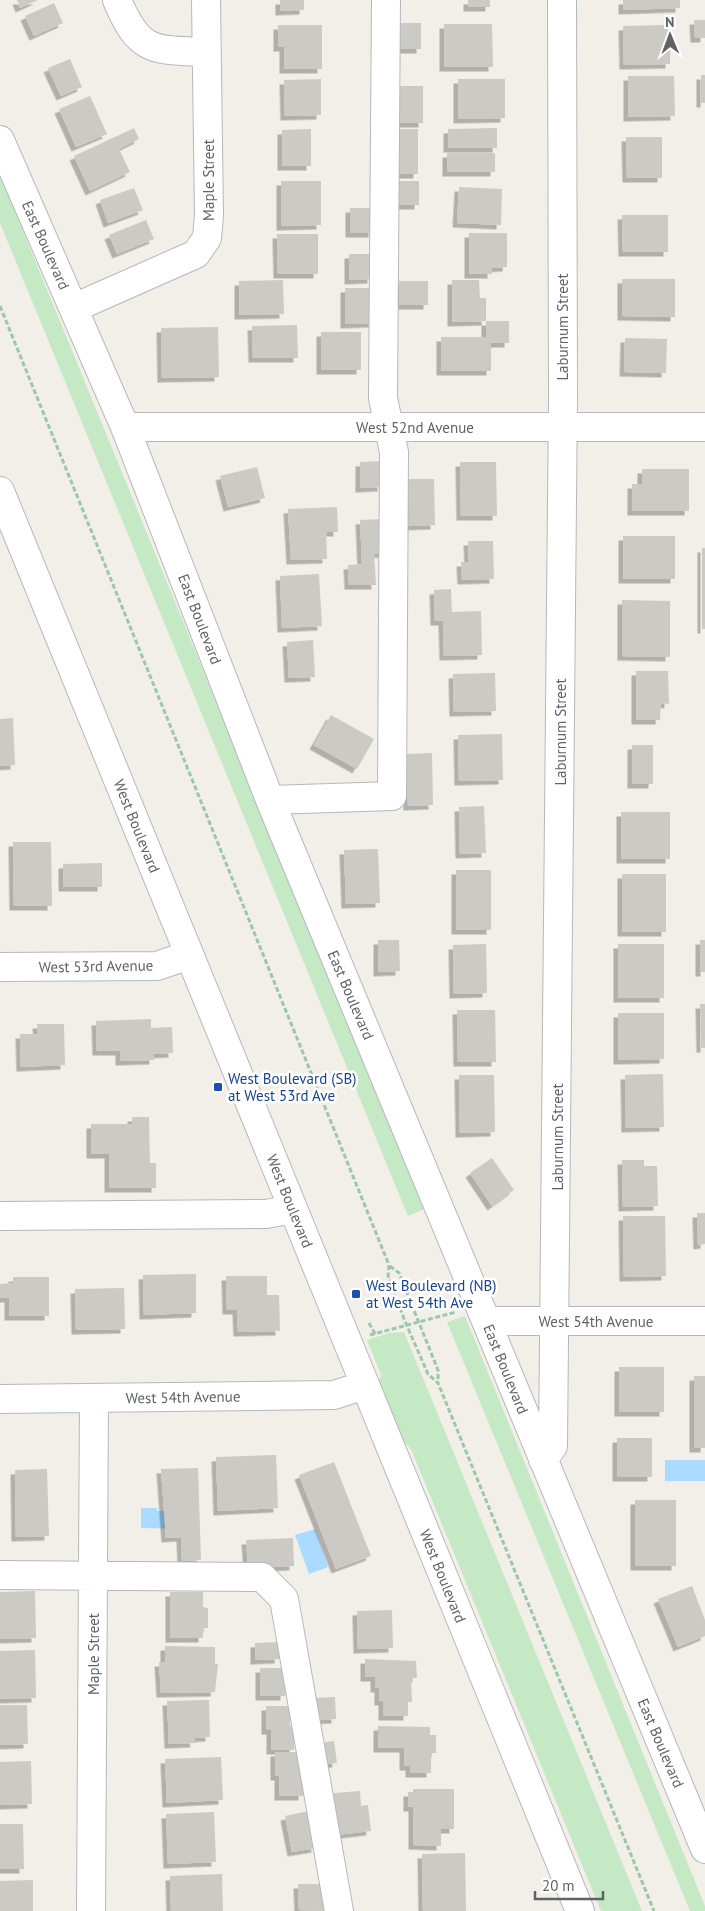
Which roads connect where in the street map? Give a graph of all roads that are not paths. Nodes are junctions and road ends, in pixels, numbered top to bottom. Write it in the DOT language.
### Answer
graph roads {
  1 [pos="117,0"];
  2 [pos="206,0"];
  3 [pos="386,0"];
  4 [pos="562,0"];
  5 [pos="206,52"];
  6 [pos="0,140"];
  7 [pos="74,308"];
  8 [pos="125,427"];
  9 [pos="389,427"];
  10 [pos="562,427"];
  11 [pos="705,427"];
  12 [pos="0,491"];
  13 [pos="270,800"];
  14 [pos="189,955"];
  15 [pos="0,967"];
  16 [pos="294,1209"];
  17 [pos="0,1216"];
  18 [pos="483,1312"];
  19 [pos="555,1320"];
  20 [pos="705,1321"];
  21 [pos="365,1385"];
  22 [pos="0,1398"];
  23 [pos="94,1398"];
  24 [pos="543,1460"];
  25 [pos="0,1575"];
  26 [pos="93,1575"];
  27 [pos="704,1839"];
  28 [pos="91,1911"];
  29 [pos="339,1911"];
  30 [pos="580,1911"];
  1 -- 5 [label="street"];
  2 -- 5 [label="street, Maple Street"];
  3 -- 9 [label="street"];
  4 -- 10 [label="street, Laburnum Street"];
  5 -- 7 [label="street, Maple Street"];
  6 -- 7 [label="street, East Boulevard"];
  7 -- 8 [label="street, East Boulevard"];
  8 -- 9 [label="street, West 52nd Avenue"];
  8 -- 13 [label="street, East Boulevard"];
  9 -- 10 [label="street, West 52nd Avenue"];
  9 -- 13 [label="street"];
  10 -- 11 [label="street, West 52nd Avenue"];
  10 -- 19 [label="street, Laburnum Street"];
  12 -- 14 [label="street, West Boulevard"];
  13 -- 18 [label="street, East Boulevard"];
  14 -- 15 [label="street, West 53rd Avenue"];
  14 -- 16 [label="street, West Boulevard"];
  16 -- 17 [label="street"];
  16 -- 21 [label="street, West Boulevard"];
  18 -- 19 [label="street, West 54th Avenue"];
  18 -- 24 [label="street, East Boulevard"];
  19 -- 20 [label="street, West 54th Avenue"];
  19 -- 24 [label="street, Laburnum Street"];
  21 -- 23 [label="street, West 54th Avenue"];
  21 -- 30 [label="street, West Boulevard"];
  22 -- 23 [label="street, West 54th Avenue"];
  23 -- 26 [label="street, Maple Street"];
  24 -- 27 [label="street, East Boulevard"];
  25 -- 26 [label="street"];
  26 -- 28 [label="street, Maple Street"];
  26 -- 29 [label="street"];
}
